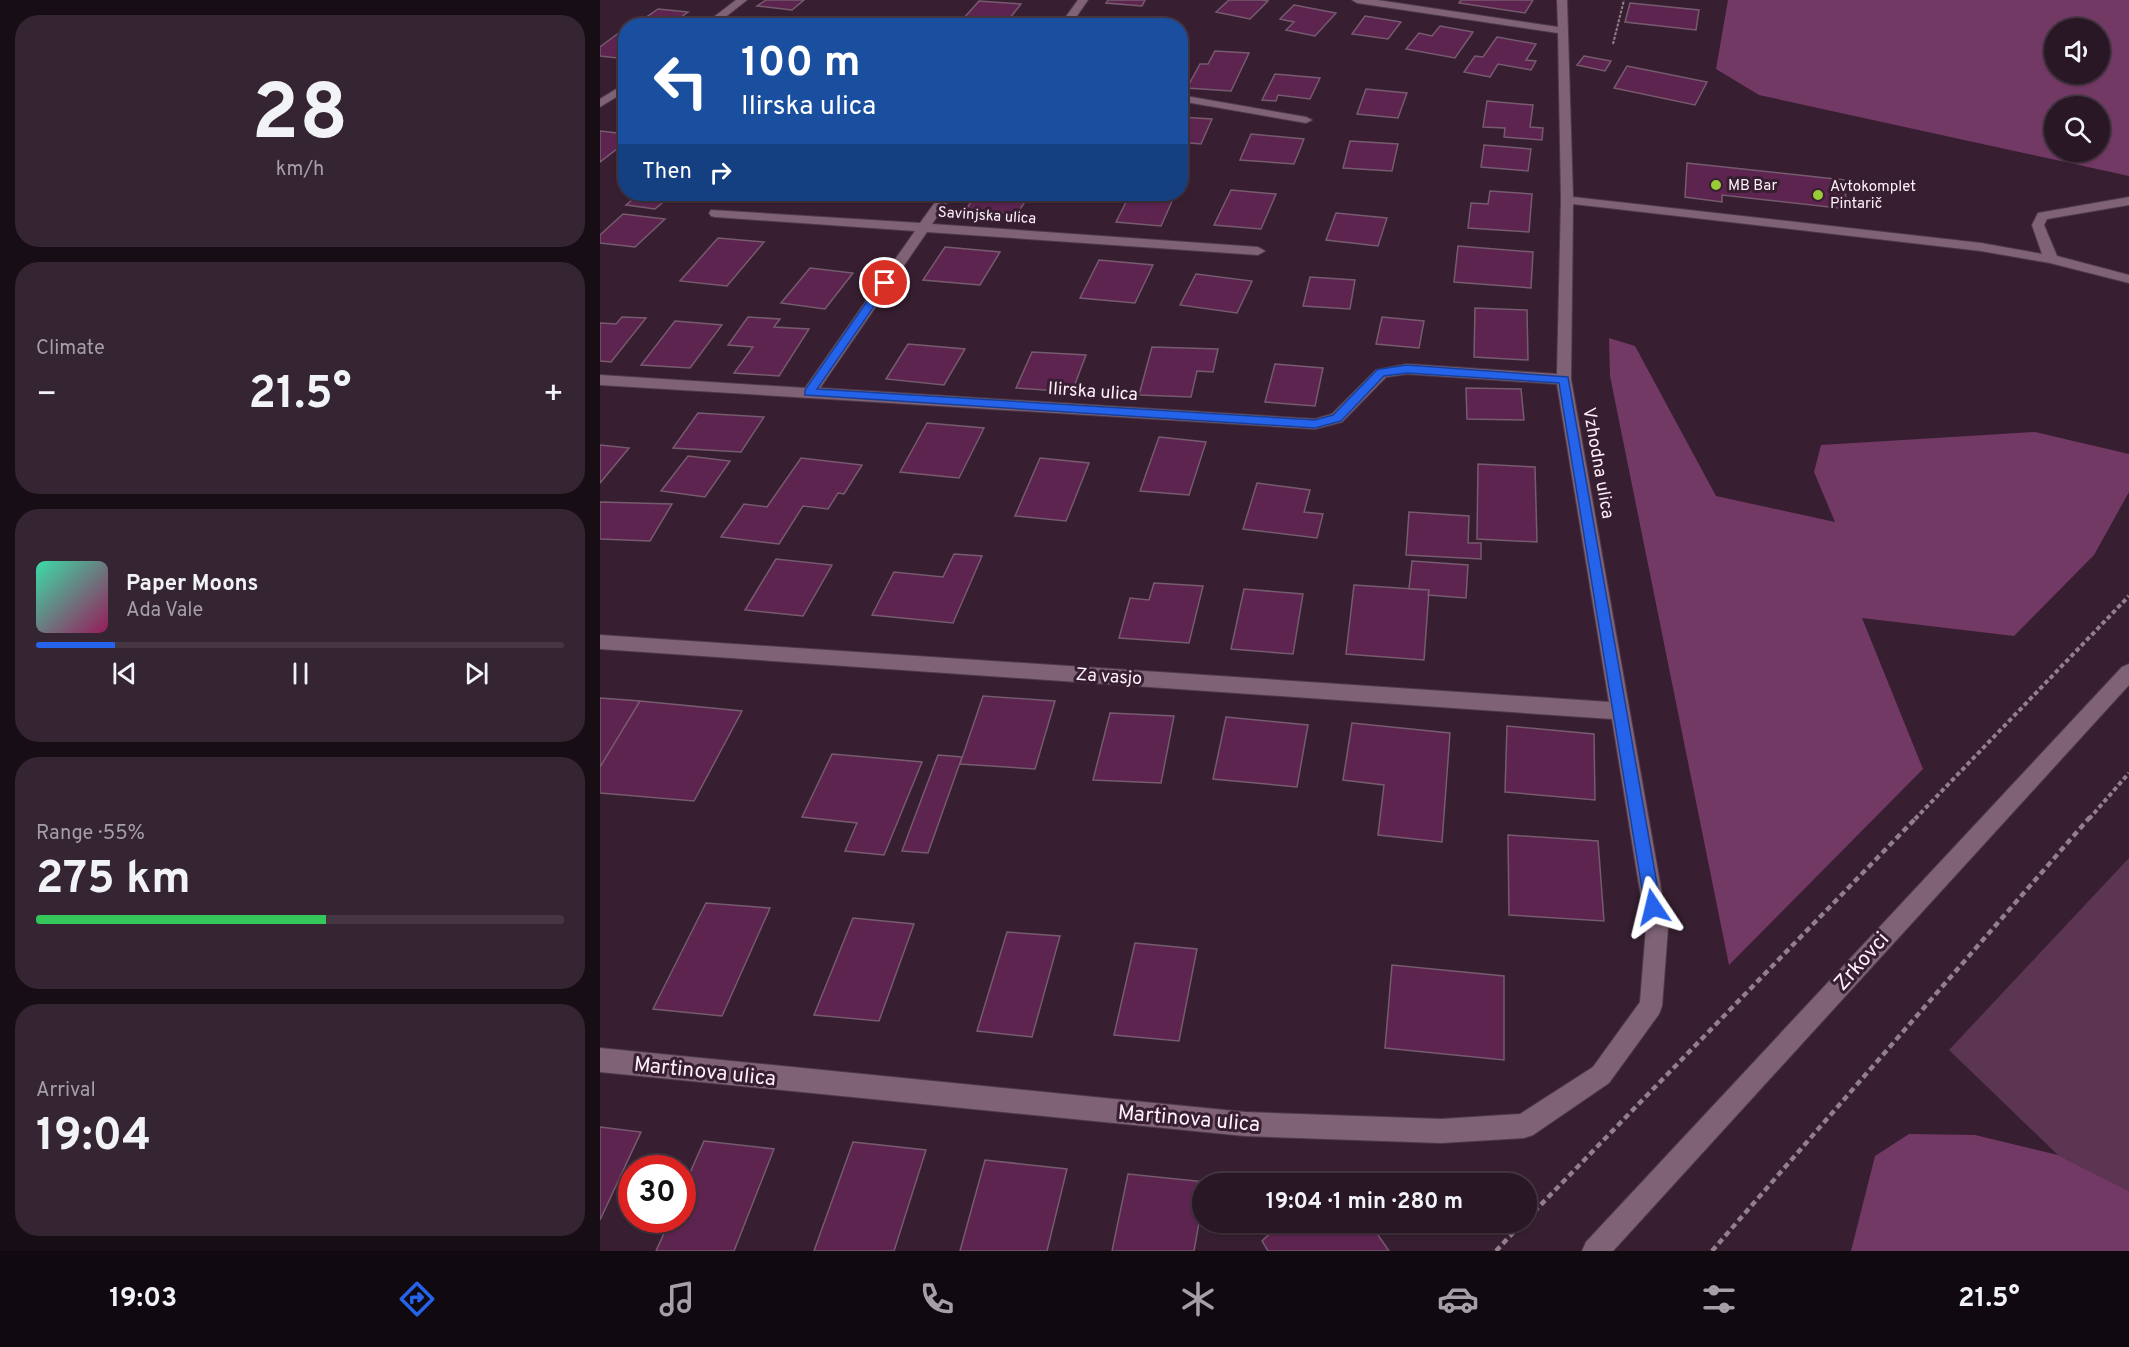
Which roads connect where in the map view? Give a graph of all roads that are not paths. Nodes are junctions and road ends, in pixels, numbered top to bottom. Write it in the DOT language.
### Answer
graph roads {
  1 [pos="742,0"];
  2 [pos="1083,0"];
  3 [pos="1357,0"];
  4 [pos="1562,0"];
  5 [pos="718,18"];
  6 [pos="1071,18"];
  7 [pos="1562,31"];
  8 [pos="618,92"];
  9 [pos="1188,99"];
  10 [pos="600,104"];
  11 [pos="1306,120"];
  12 [pos="1567,200"];
  13 [pos="942,201"];
  14 [pos="2129,201"];
  15 [pos="715,213"];
  16 [pos="923,228"];
  17 [pos="1258,251"];
  18 [pos="2051,259"];
  19 [pos="2129,279"];
  20 [pos="600,380"];
  21 [pos="1564,380"];
  22 [pos="809,393"];
  23 [pos="600,642"];
  24 [pos="2129,672"];
  25 [pos="1619,711"];
  26 [pos="1657,928"];
  27 [pos="600,1060"];
  28 [pos="1595,1251"];
  1 -- 5 [label="street"];
  2 -- 6 [label="street"];
  3 -- 7 [label="street"];
  4 -- 7 [label="street, Vzhodna ulica"];
  7 -- 12 [label="street, Vzhodna ulica"];
  8 -- 10 [label="street"];
  9 -- 11 [label="street"];
  12 -- 18 [label="street"];
  12 -- 21 [label="street, Vzhodna ulica"];
  13 -- 16 [label="street"];
  14 -- 18 [label="street"];
  15 -- 16 [label="street, Savinjska ulica"];
  16 -- 17 [label="street, Savinjska ulica"];
  16 -- 22 [label="street"];
  18 -- 19 [label="street"];
  20 -- 22 [label="street, Ilirska ulica"];
  21 -- 22 [label="street, Ilirska ulica"];
  21 -- 25 [label="street, Vzhodna ulica"];
  23 -- 25 [label="street, Za vasjo"];
  24 -- 28 [label="street, Zrkovci"];
  25 -- 26 [label="street, Vzhodna ulica"];
  26 -- 27 [label="street, Martinova ulica"];
}
